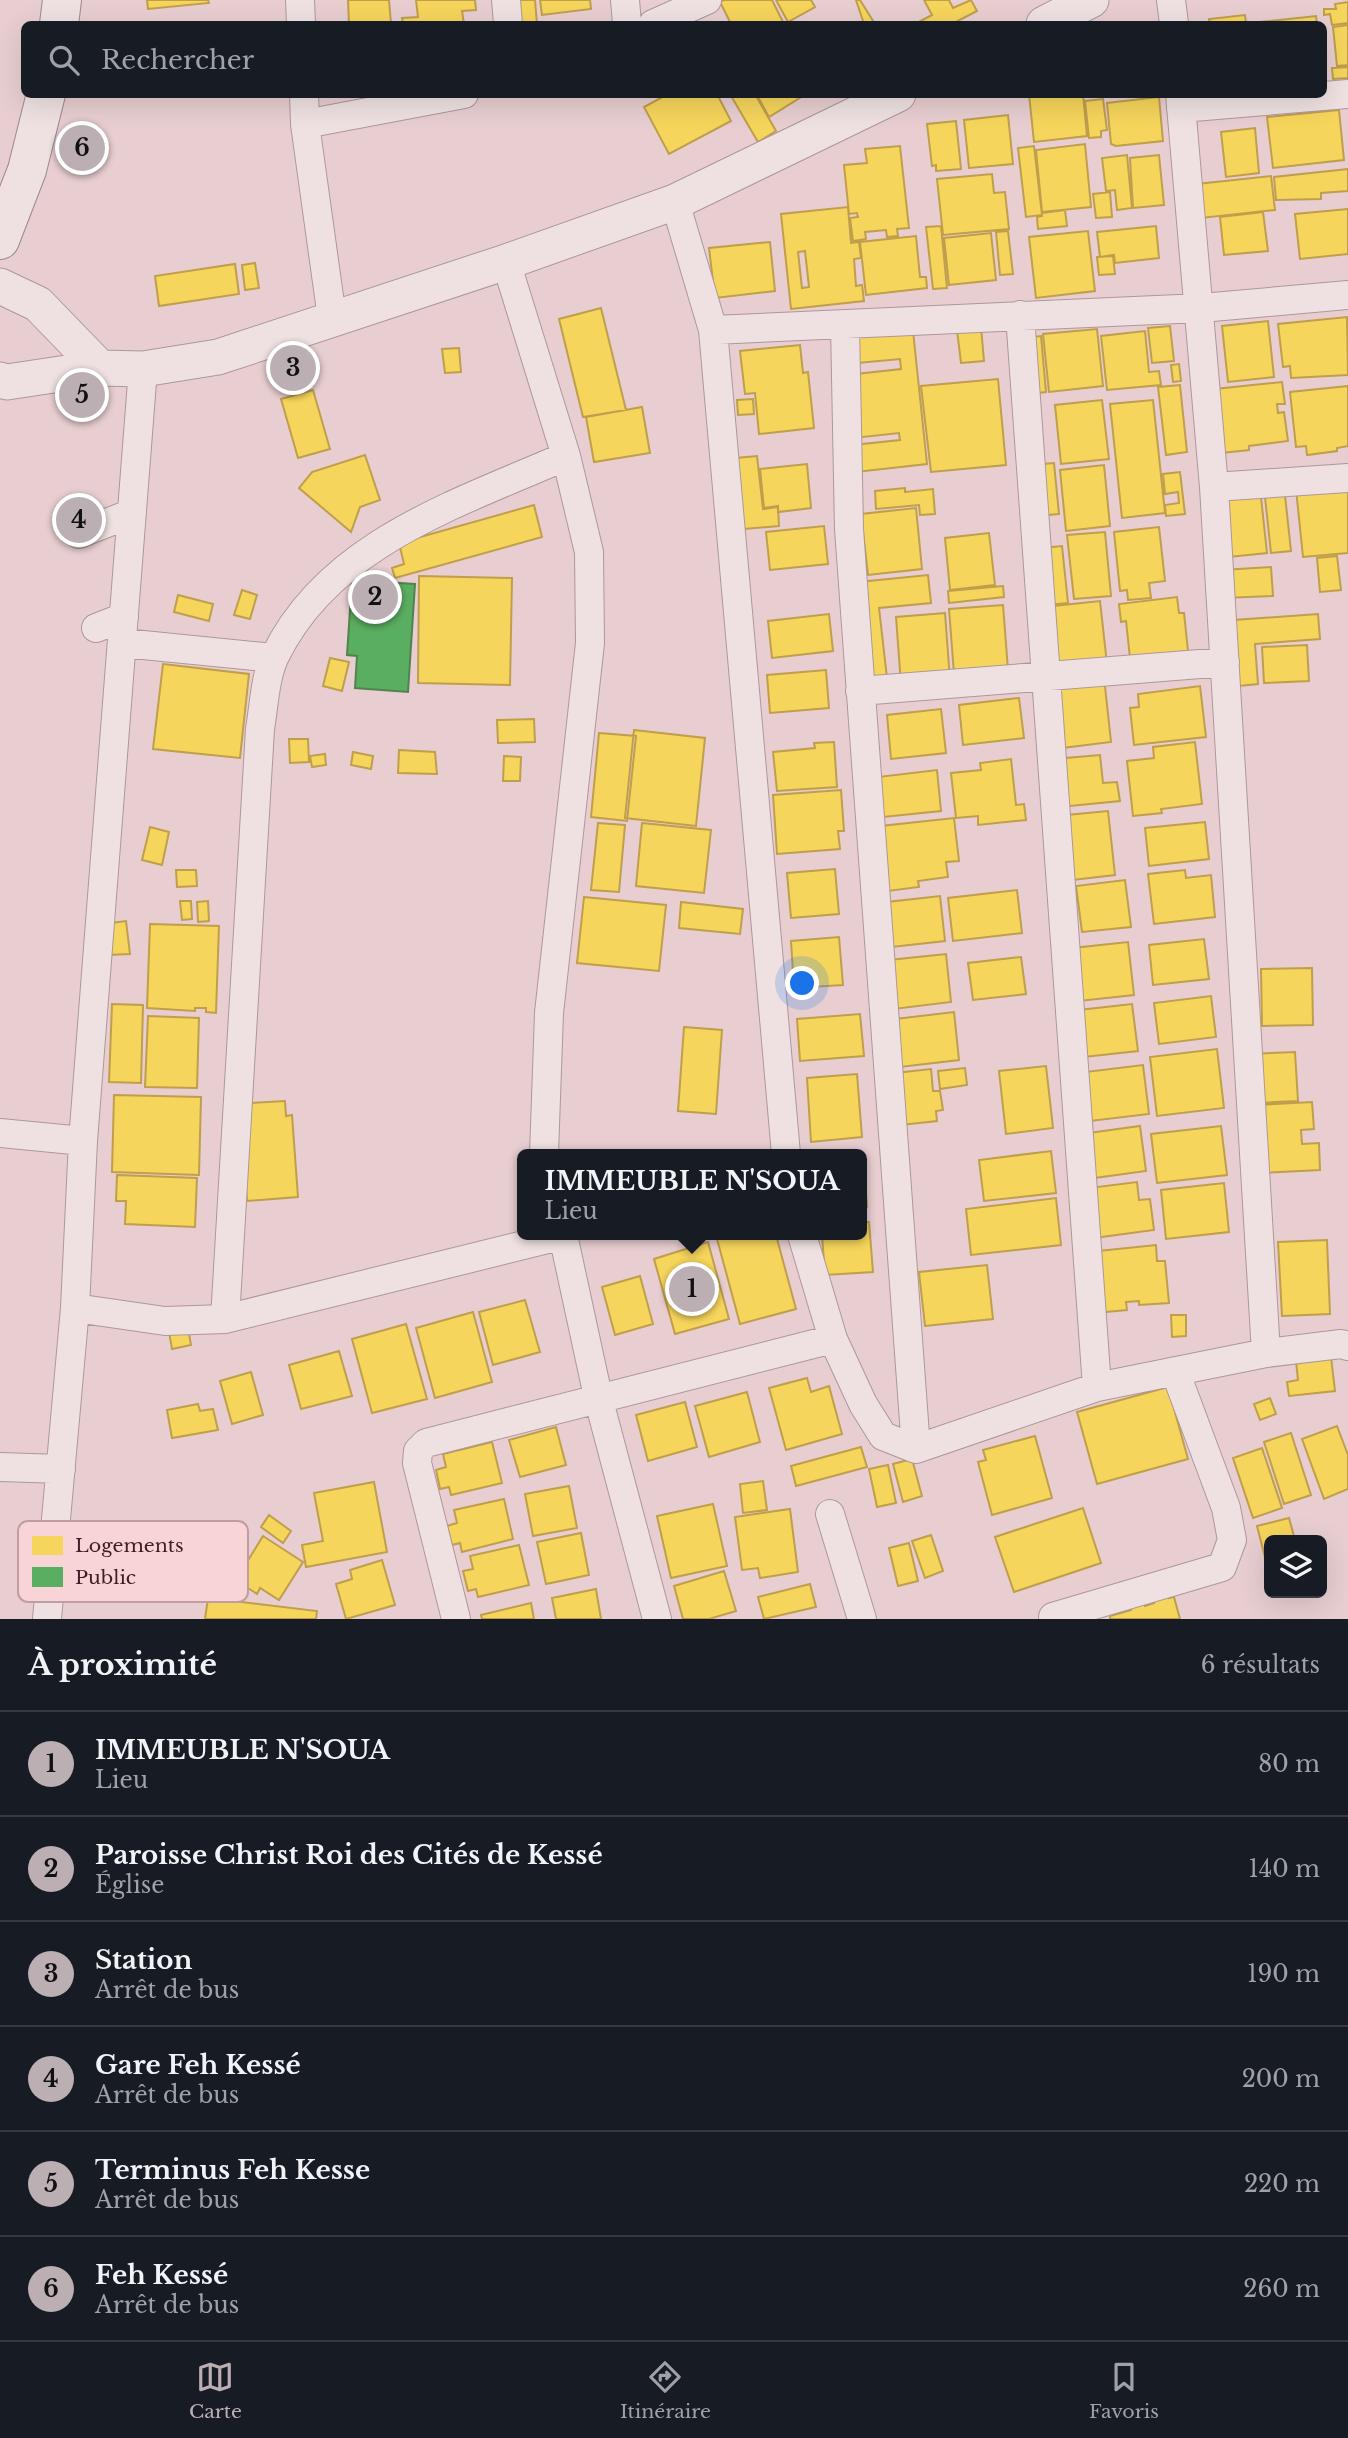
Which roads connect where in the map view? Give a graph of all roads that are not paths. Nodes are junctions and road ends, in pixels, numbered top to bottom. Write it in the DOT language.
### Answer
graph roads {
  1 [pos="62,0"];
  2 [pos="300,0"];
  3 [pos="506,0"];
  4 [pos="625,0"];
  5 [pos="707,0"];
  6 [pos="1091,0"];
  7 [pos="1171,0"];
  8 [pos="59,21"];
  9 [pos="301,21"];
  10 [pos="508,21"];
  11 [pos="627,21"];
  12 [pos="660,21"];
  13 [pos="1050,21"];
  14 [pos="1174,21"];
  15 [pos="1348,94"];
  16 [pos="1327,95"];
  17 [pos="45,98"];
  18 [pos="304,98"];
  19 [pos="443,98"];
  20 [pos="890,98"];
  21 [pos="1253,98"];
  22 [pos="1181,101"];
  23 [pos="305,124"];
  24 [pos="675,202"];
  25 [pos="0,240"];
  26 [pos="506,262"];
  27 [pos="0,286"];
  28 [pos="1348,295"];
  29 [pos="1201,308"];
  30 [pos="1020,315"];
  31 [pos="332,318"];
  32 [pos="845,325"];
  33 [pos="713,330"];
  34 [pos="100,368"];
  35 [pos="143,369"];
  36 [pos="0,380"];
  37 [pos="566,456"];
  38 [pos="1348,478"];
  39 [pos="1214,487"];
  40 [pos="132,513"];
  41 [pos="79,534"];
  42 [pos="96,628"];
  43 [pos="123,630"];
  44 [pos="274,658"];
  45 [pos="1225,662"];
  46 [pos="1045,679"];
  47 [pos="859,691"];
  48 [pos="0,1133"];
  49 [pos="83,1141"];
  50 [pos="544,1149"];
  51 [pos="786,1149"];
  52 [pos="543,1240"];
  53 [pos="564,1240"];
  54 [pos="803,1240"];
  55 [pos="75,1308"];
  56 [pos="225,1319"];
  57 [pos="833,1339"];
  58 [pos="1348,1346"];
  59 [pos="1266,1353"];
  60 [pos="1175,1371"];
  61 [pos="1097,1387"];
  62 [pos="598,1401"];
  63 [pos="916,1449"];
  64 [pos="0,1467"];
  65 [pos="61,1469"];
  66 [pos="830,1514"];
  67 [pos="56,1521"];
  68 [pos="1053,1617"];
  69 [pos="456,1619"];
  70 [pos="657,1619"];
  71 [pos="862,1619"];
  1 -- 8 [label="main road"];
  2 -- 9 [label="street"];
  3 -- 10 [label="street"];
  4 -- 11 [label="street"];
  5 -- 12 [label="street"];
  6 -- 13 [label="street"];
  7 -- 14 [label="street"];
  15 -- 16 [label="street"];
  17 -- 25 [label="main road"];
  18 -- 23 [label="street"];
  19 -- 23 [label="street"];
  20 -- 24 [label="street"];
  21 -- 22 [label="street"];
  22 -- 29 [label="street"];
  23 -- 31 [label="street"];
  24 -- 26 [label="street"];
  24 -- 33 [label="street"];
  26 -- 31 [label="street"];
  26 -- 37 [label="street"];
  27 -- 34 [label="street"];
  28 -- 29 [label="street"];
  29 -- 30 [label="street"];
  29 -- 39 [label="street"];
  30 -- 32 [label="street"];
  30 -- 46 [label="street"];
  31 -- 35 [label="street"];
  32 -- 33 [label="street"];
  32 -- 47 [label="street"];
  33 -- 51 [label="street"];
  34 -- 35 [label="street"];
  34 -- 36 [label="street"];
  35 -- 40 [label="street"];
  37 -- 44 [label="street"];
  37 -- 50 [label="street"];
  38 -- 39 [label="street"];
  39 -- 45 [label="street"];
  40 -- 41 [label="street"];
  40 -- 43 [label="street"];
  42 -- 43 [label="street"];
  43 -- 44 [label="street"];
  43 -- 49 [label="street"];
  44 -- 56 [label="street"];
  45 -- 46 [label="street"];
  45 -- 59 [label="street"];
  46 -- 47 [label="street"];
  46 -- 61 [label="street"];
  47 -- 63 [label="street"];
  48 -- 49 [label="street"];
  49 -- 55 [label="street"];
  52 -- 56 [label="street"];
  53 -- 62 [label="street"];
  54 -- 57 [label="street"];
  55 -- 56 [label="street"];
  55 -- 65 [label="street"];
  57 -- 62 [label="street"];
  57 -- 63 [label="street"];
  58 -- 59 [label="street"];
  59 -- 60 [label="street"];
  60 -- 61 [label="street"];
  60 -- 68 [label="street"];
  61 -- 63 [label="street"];
  62 -- 69 [label="street"];
  62 -- 70 [label="street"];
  64 -- 65 [label="street"];
  65 -- 67 [label="street"];
  66 -- 71 [label="street"];
}
